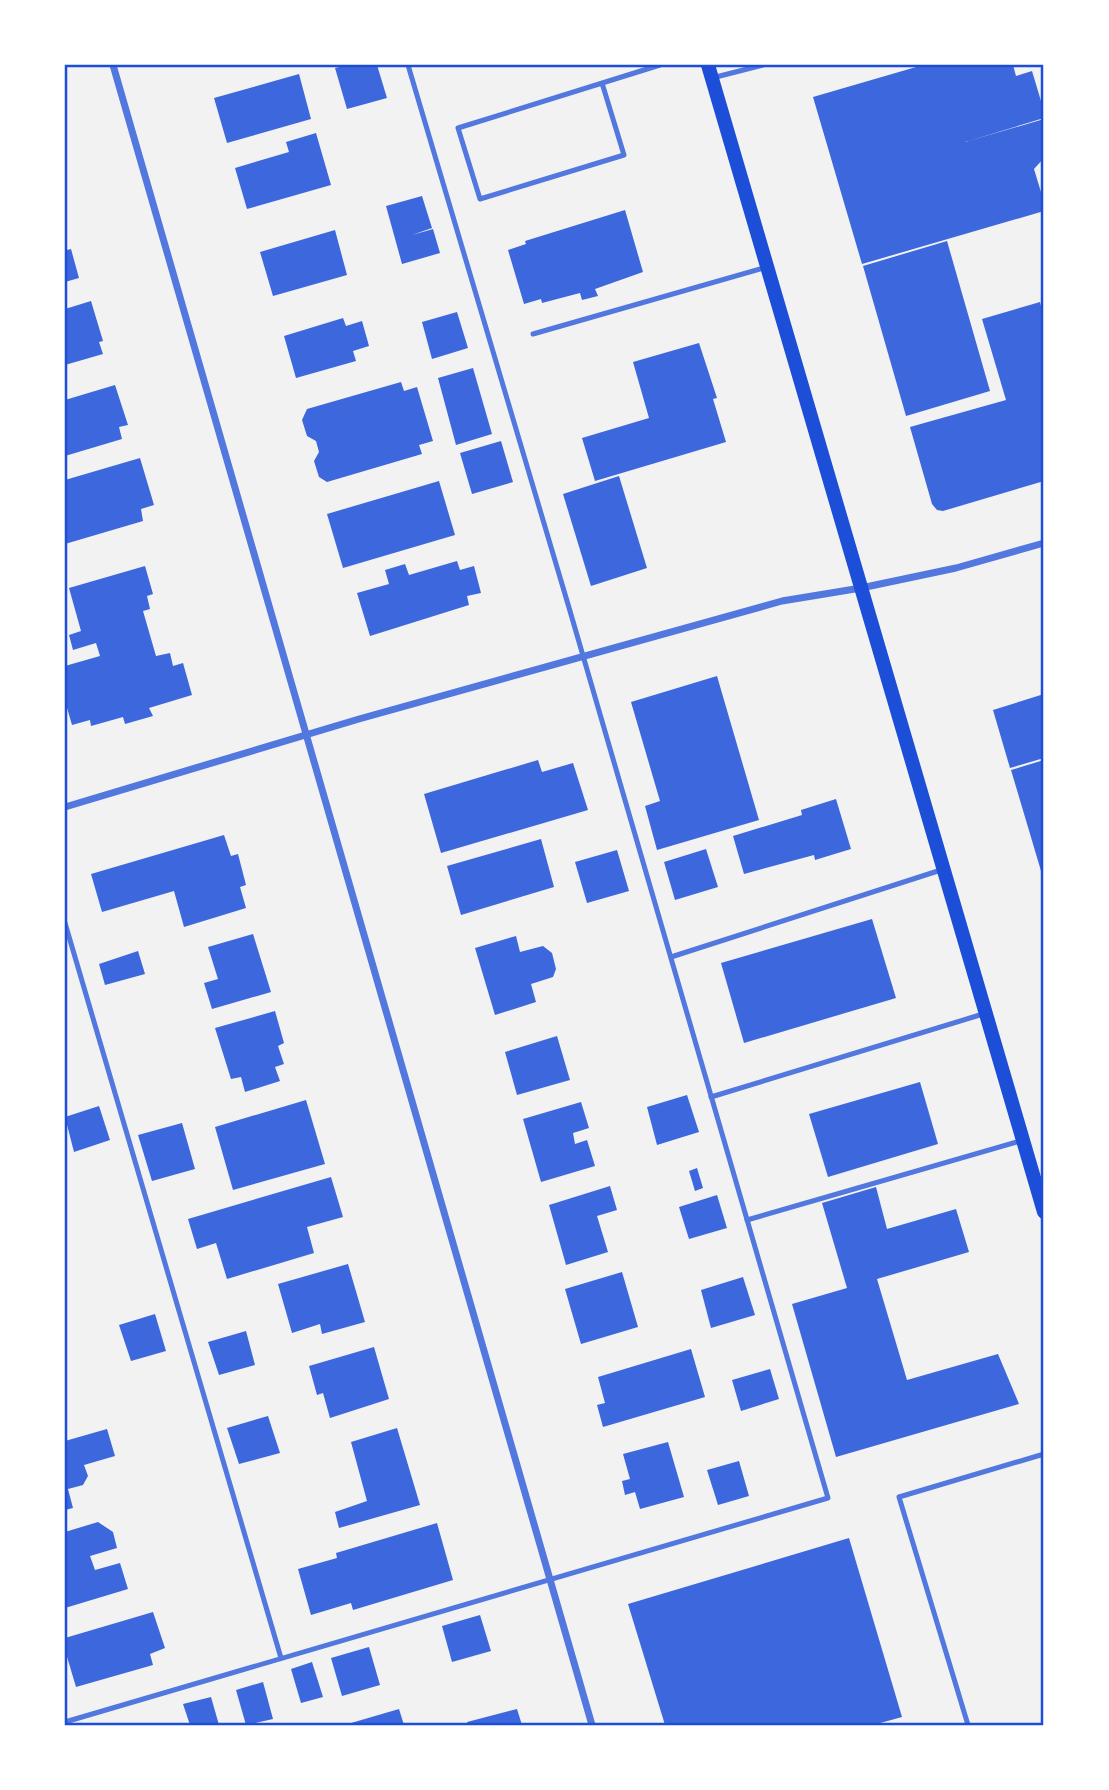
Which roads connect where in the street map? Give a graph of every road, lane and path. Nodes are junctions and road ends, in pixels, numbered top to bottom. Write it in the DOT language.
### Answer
graph roads {
  1 [pos="113,65"];
  2 [pos="408,65"];
  3 [pos="660,65"];
  4 [pos="763,65"];
  5 [pos="710,71"];
  6 [pos="602,83"];
  7 [pos="767,267"];
  8 [pos="533,334"];
  9 [pos="1044,543"];
  10 [pos="861,588"];
  11 [pos="584,657"];
  12 [pos="306,735"];
  13 [pos="65,807"];
  14 [pos="944,869"];
  15 [pos="65,923"];
  16 [pos="671,957"];
  17 [pos="986,1013"];
  18 [pos="711,1097"];
  19 [pos="1023,1140"];
  20 [pos="1044,1212"];
  21 [pos="747,1220"];
  22 [pos="1044,1454"];
  23 [pos="550,1580"];
  24 [pos="281,1658"];
  25 [pos="65,1722"];
  26 [pos="592,1725"];
  27 [pos="968,1725"];
  1 -- 12 [label="street"];
  2 -- 11 [label="lane"];
  3 -- 6 [label="lane"];
  4 -- 5 [label="lane"];
  5 -- 7 [label="main road"];
  6 -- 6 [label="lane"];
  7 -- 8 [label="lane"];
  7 -- 10 [label="main road"];
  9 -- 10 [label="street"];
  10 -- 11 [label="street"];
  10 -- 14 [label="main road"];
  11 -- 12 [label="street"];
  11 -- 16 [label="lane"];
  12 -- 13 [label="street"];
  12 -- 23 [label="street"];
  14 -- 16 [label="lane"];
  14 -- 17 [label="main road"];
  15 -- 24 [label="lane"];
  16 -- 18 [label="lane"];
  17 -- 18 [label="lane"];
  17 -- 19 [label="main road"];
  18 -- 21 [label="lane"];
  19 -- 20 [label="main road"];
  19 -- 21 [label="lane"];
  21 -- 23 [label="lane"];
  22 -- 27 [label="lane"];
  23 -- 24 [label="lane"];
  23 -- 26 [label="street"];
  24 -- 25 [label="lane"];
}
